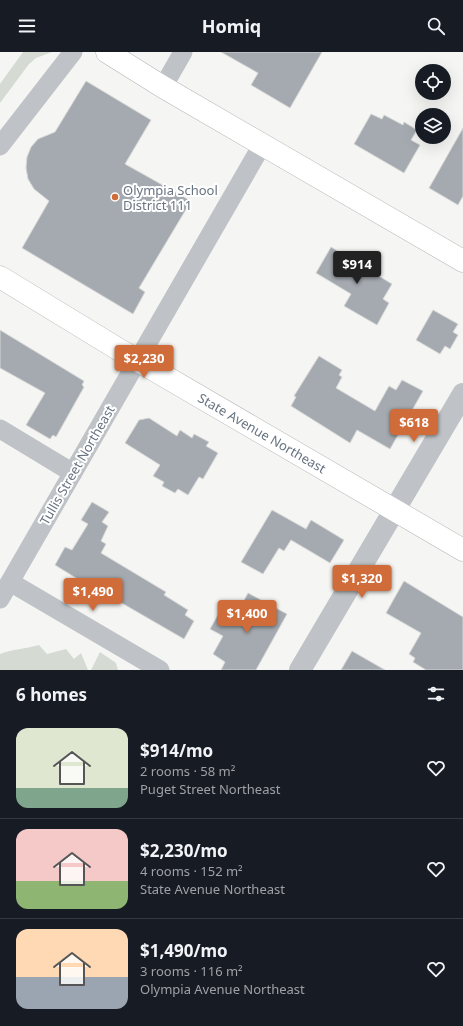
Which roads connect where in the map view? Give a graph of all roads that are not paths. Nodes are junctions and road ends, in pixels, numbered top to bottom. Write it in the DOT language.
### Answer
graph roads {
  1 [pos="73,52"];
  2 [pos="107,52"];
  3 [pos="183,52"];
  4 [pos="163,86"];
  5 [pos="262,145"];
  6 [pos="0,146"];
  7 [pos="463,261"];
  8 [pos="0,277"];
  9 [pos="137,360"];
  10 [pos="463,394"];
  11 [pos="0,429"];
  12 [pos="73,472"];
  13 [pos="394,511"];
  14 [pos="463,550"];
  15 [pos="10,582"];
  16 [pos="0,599"];
  17 [pos="160,670"];
  18 [pos="300,670"];
  1 -- 6 [label="street"];
  2 -- 4 [label="main road"];
  3 -- 4 [label="street"];
  4 -- 5 [label="main road"];
  5 -- 7 [label="main road"];
  5 -- 9 [label="street, Tullis Street Northeast"];
  8 -- 9 [label="main road, State Avenue Northeast"];
  9 -- 12 [label="street, Tullis Street Northeast"];
  9 -- 13 [label="main road, State Avenue Northeast"];
  10 -- 13 [label="street"];
  11 -- 12 [label="street"];
  12 -- 15 [label="street, Tullis Street Northeast"];
  13 -- 14 [label="main road, State Avenue Northeast"];
  13 -- 18 [label="street"];
  15 -- 16 [label="street, Tullis Street Northeast"];
  15 -- 17 [label="street"];
}
